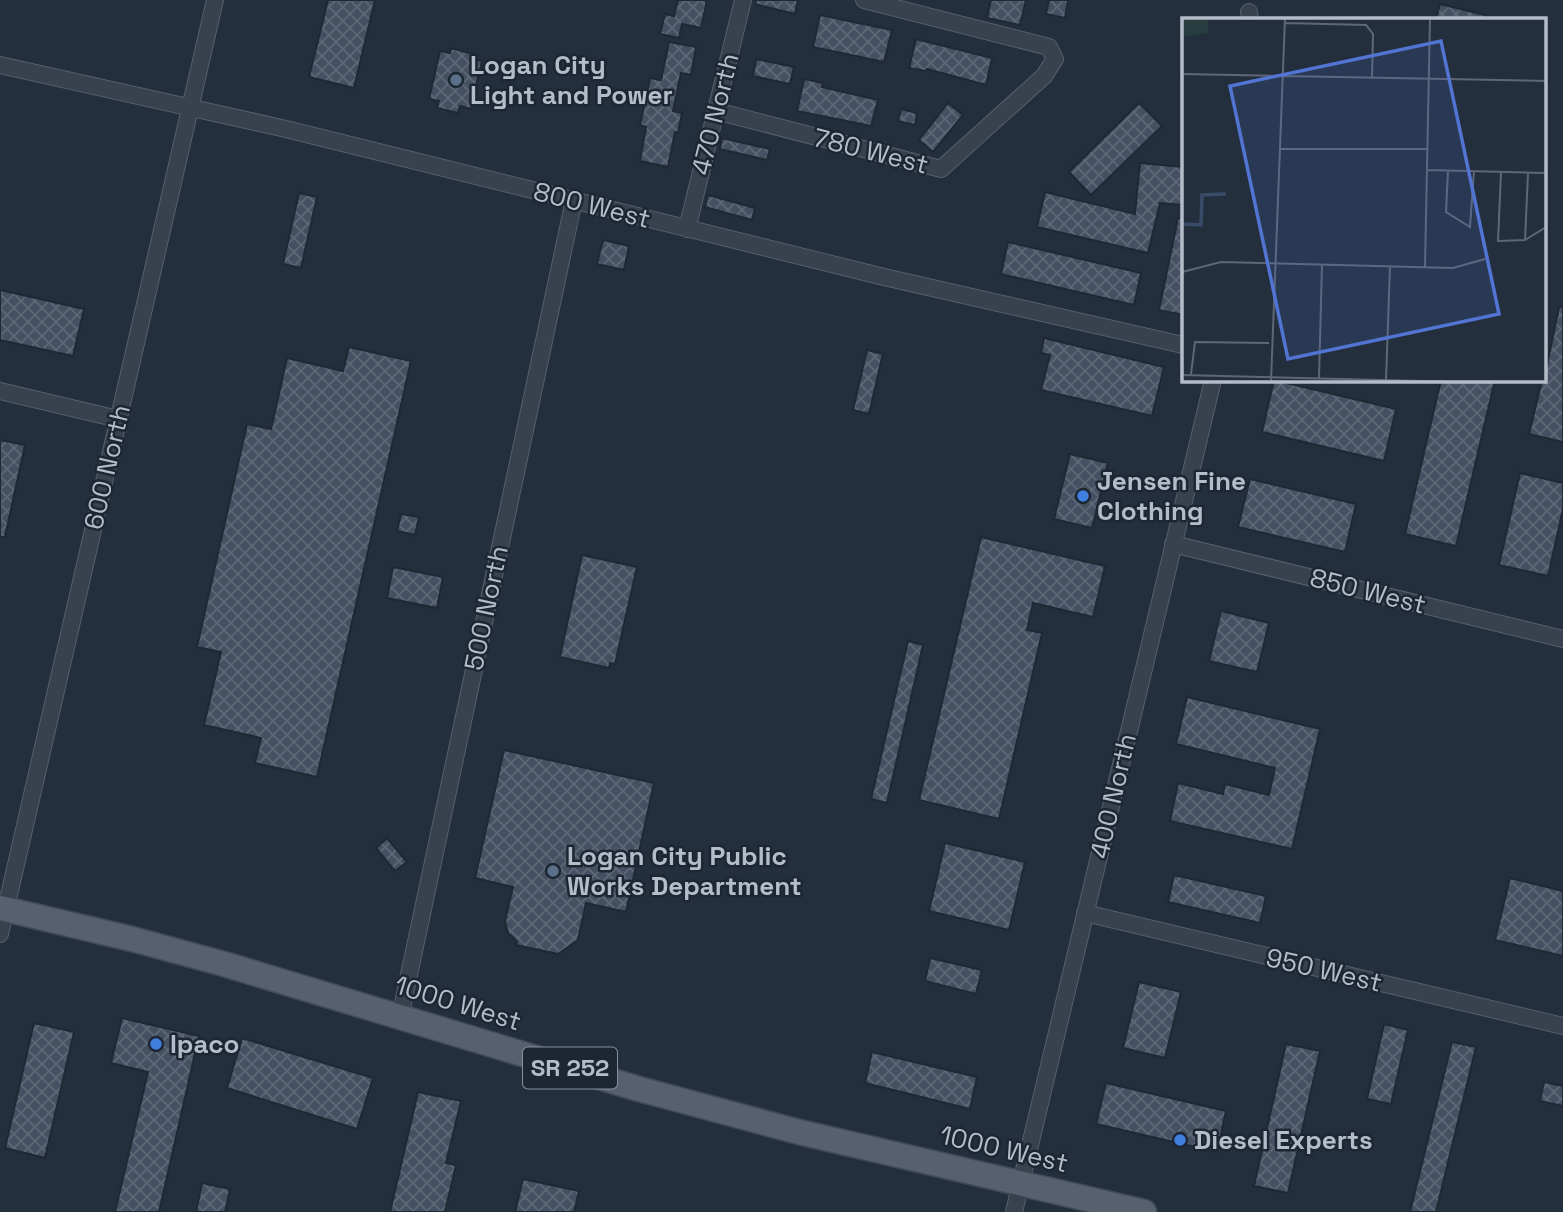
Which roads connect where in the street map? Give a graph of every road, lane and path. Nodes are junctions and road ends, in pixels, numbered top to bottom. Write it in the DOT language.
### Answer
graph roads {
  1 [pos="215,0"];
  2 [pos="743,0"];
  3 [pos="864,0"];
  4 [pos="0,65"];
  5 [pos="190,107"];
  6 [pos="716,111"];
  7 [pos="574,200"];
  8 [pos="687,229"];
  9 [pos="1182,345"];
  10 [pos="1213,382"];
  11 [pos="0,391"];
  12 [pos="118,419"];
  13 [pos="1173,544"];
  14 [pos="1563,639"];
  15 [pos="3,909"];
  16 [pos="1085,913"];
  17 [pos="0,934"];
  18 [pos="400,1017"];
  19 [pos="1563,1026"];
  20 [pos="1022,1183"];
  21 [pos="1014,1212"];
  22 [pos="1144,1212"];
  1 -- 5 [label="street, 600 North"];
  2 -- 6 [label="street, 470 North"];
  3 -- 6 [label="street, 780 West"];
  4 -- 5 [label="street, 800 West"];
  5 -- 7 [label="street, 800 West"];
  5 -- 12 [label="street, 600 North"];
  6 -- 8 [label="street, 470 North"];
  7 -- 8 [label="street, 800 West"];
  7 -- 18 [label="street, 500 North"];
  8 -- 9 [label="street, 800 West"];
  10 -- 13 [label="street, 400 North"];
  11 -- 12 [label="street"];
  12 -- 15 [label="street, 600 North"];
  13 -- 14 [label="street, 850 West"];
  13 -- 16 [label="street, 400 North"];
  15 -- 17 [label="street, 600 North"];
  15 -- 18 [label="main road, 1000 West / SR 252"];
  16 -- 19 [label="street, 950 West"];
  16 -- 20 [label="street, 400 North"];
  18 -- 20 [label="main road, 1000 West / SR 252"];
  20 -- 21 [label="street, 400 North"];
  20 -- 22 [label="main road, 1000 West / SR 252"];
}
